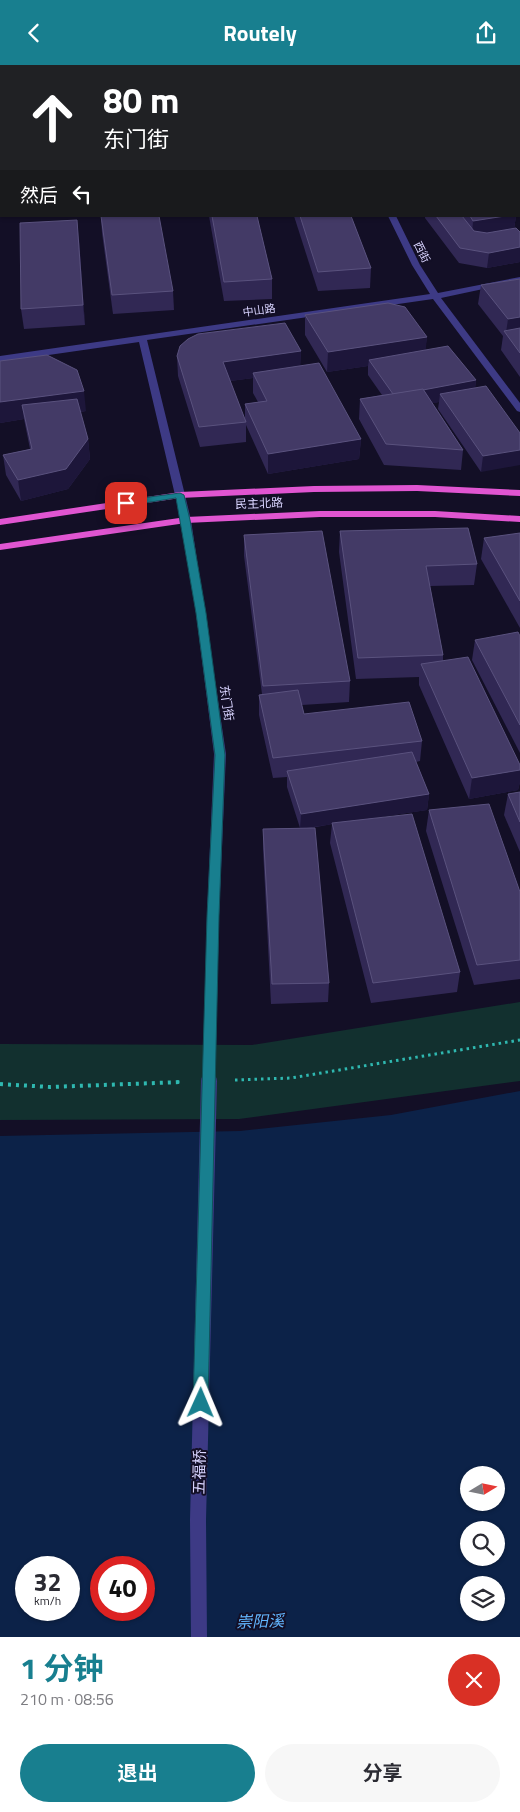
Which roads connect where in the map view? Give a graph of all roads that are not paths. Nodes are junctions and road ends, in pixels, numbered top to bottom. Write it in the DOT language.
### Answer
graph roads {
  1 [pos="392,217"];
  2 [pos="520,279"];
  3 [pos="436,296"];
  4 [pos="142,339"];
  5 [pos="0,359"];
  6 [pos="520,409"];
  7 [pos="520,493"];
  8 [pos="180,495"];
  9 [pos="520,519"];
  10 [pos="186,520"];
  11 [pos="0,522"];
  12 [pos="0,547"];
  13 [pos="213,916"];
  14 [pos="199,1637"];
  1 -- 3 [label="street, 西街"];
  2 -- 3 [label="street, 中山路"];
  3 -- 4 [label="street, 中山路"];
  3 -- 6 [label="street, 西街"];
  4 -- 5 [label="street, 中山路"];
  4 -- 8 [label="street, 东门街"];
  7 -- 8 [label="highway, 民主北路"];
  8 -- 10 [label="street, 东门街"];
  8 -- 11 [label="highway, 民主北路"];
  9 -- 10 [label="highway, 民主北路"];
  10 -- 12 [label="highway, 民主北路"];
  10 -- 13 [label="street, 东门街"];
  13 -- 14 [label="street, 五福桥, bridge"];
}
